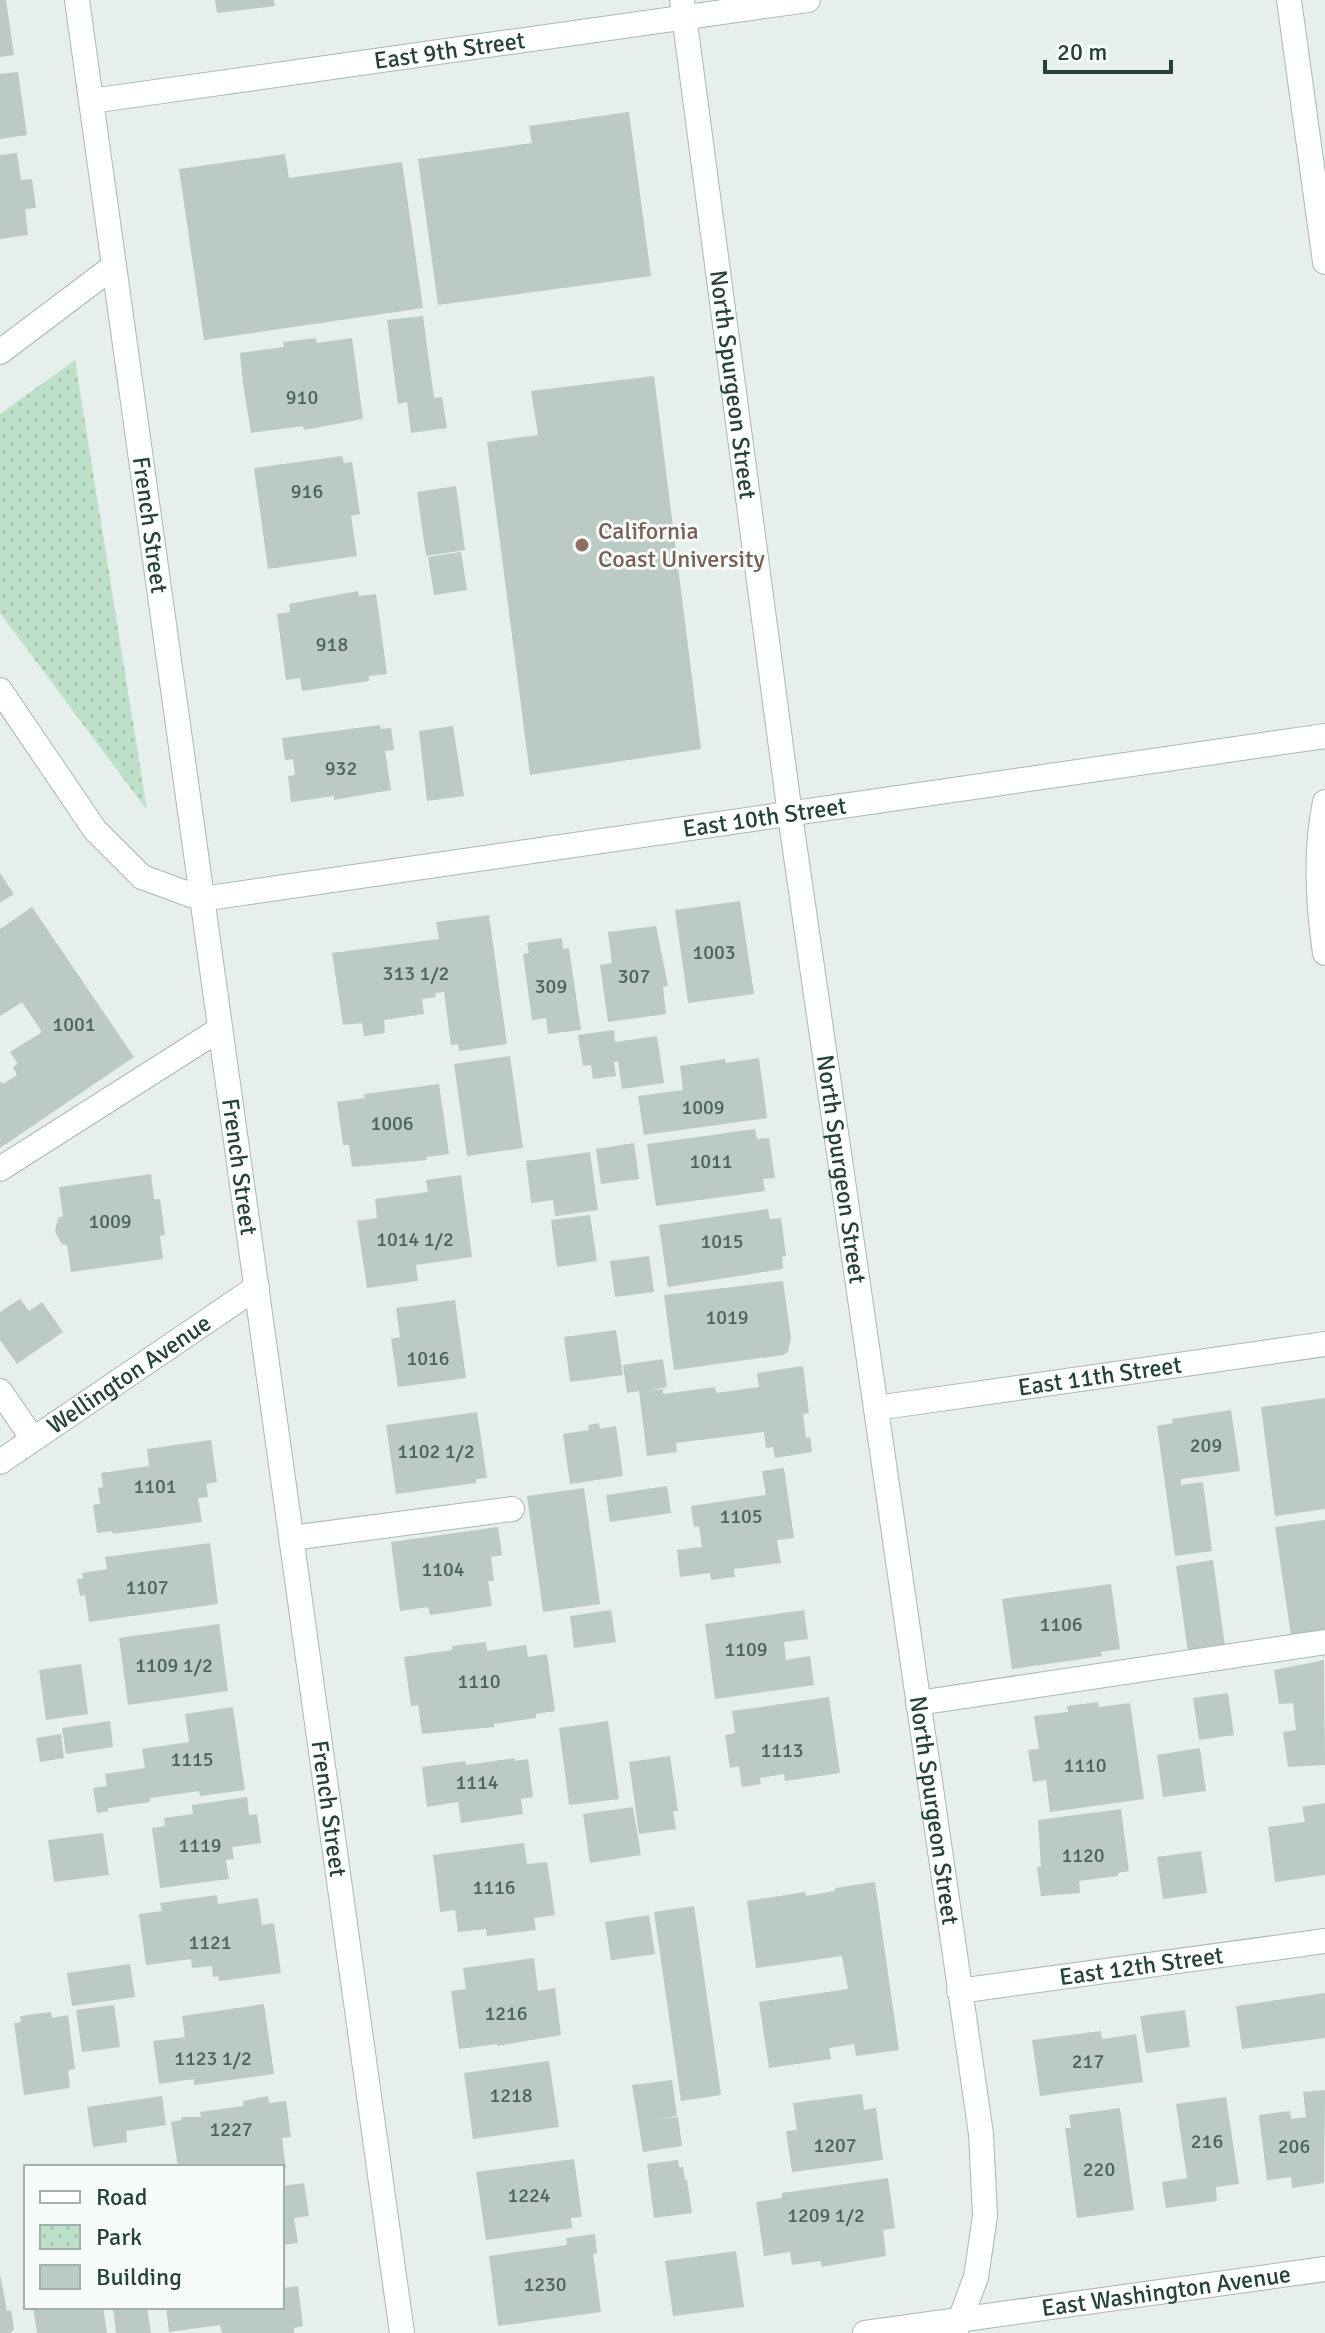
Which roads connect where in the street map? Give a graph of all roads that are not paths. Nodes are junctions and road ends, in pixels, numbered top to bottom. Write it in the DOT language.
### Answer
graph roads {
  1 [pos="77,0"];
  2 [pos="808,0"];
  3 [pos="1289,0"];
  4 [pos="683,9"];
  5 [pos="91,101"];
  6 [pos="1325,262"];
  7 [pos="114,266"];
  8 [pos="0,352"];
  9 [pos="0,690"];
  10 [pos="1325,736"];
  11 [pos="1325,802"];
  12 [pos="790,815"];
  13 [pos="202,899"];
  14 [pos="1325,953"];
  15 [pos="220,1029"];
  16 [pos="0,1169"];
  17 [pos="257,1287"];
  18 [pos="1325,1344"];
  19 [pos="0,1391"];
  20 [pos="876,1408"];
  21 [pos="33,1439"];
  22 [pos="0,1462"];
  23 [pos="512,1509"];
  24 [pos="291,1538"];
  25 [pos="1325,1642"];
  26 [pos="918,1703"];
  27 [pos="1325,1941"];
  28 [pos="959,1991"];
  29 [pos="1325,2269"];
  30 [pos="957,2326"];
  31 [pos="402,2333"];
  32 [pos="865,2333"];
  1 -- 5 [label="street, French Street"];
  2 -- 4 [label="street, East 9th Street"];
  3 -- 6 [label="street"];
  4 -- 5 [label="street, East 9th Street"];
  4 -- 12 [label="street, North Spurgeon Street"];
  5 -- 7 [label="street, French Street"];
  7 -- 8 [label="street"];
  7 -- 13 [label="street, French Street"];
  9 -- 13 [label="street"];
  10 -- 12 [label="street, East 10th Street"];
  11 -- 14 [label="street"];
  12 -- 13 [label="street, East 10th Street"];
  12 -- 20 [label="street, North Spurgeon Street"];
  13 -- 15 [label="street, French Street"];
  15 -- 16 [label="street"];
  15 -- 17 [label="street, French Street"];
  17 -- 21 [label="street, Wellington Avenue"];
  17 -- 24 [label="street, French Street"];
  18 -- 20 [label="street, East 11th Street"];
  19 -- 21 [label="street"];
  20 -- 26 [label="street, North Spurgeon Street"];
  21 -- 22 [label="street, Wellington Avenue"];
  23 -- 24 [label="street"];
  24 -- 31 [label="street, French Street"];
  25 -- 26 [label="street"];
  26 -- 28 [label="street, North Spurgeon Street"];
  27 -- 28 [label="street, East 12th Street"];
  28 -- 30 [label="street, North Spurgeon Street"];
  29 -- 30 [label="street, East Washington Avenue"];
  30 -- 32 [label="street, East Washington Avenue"];
}
